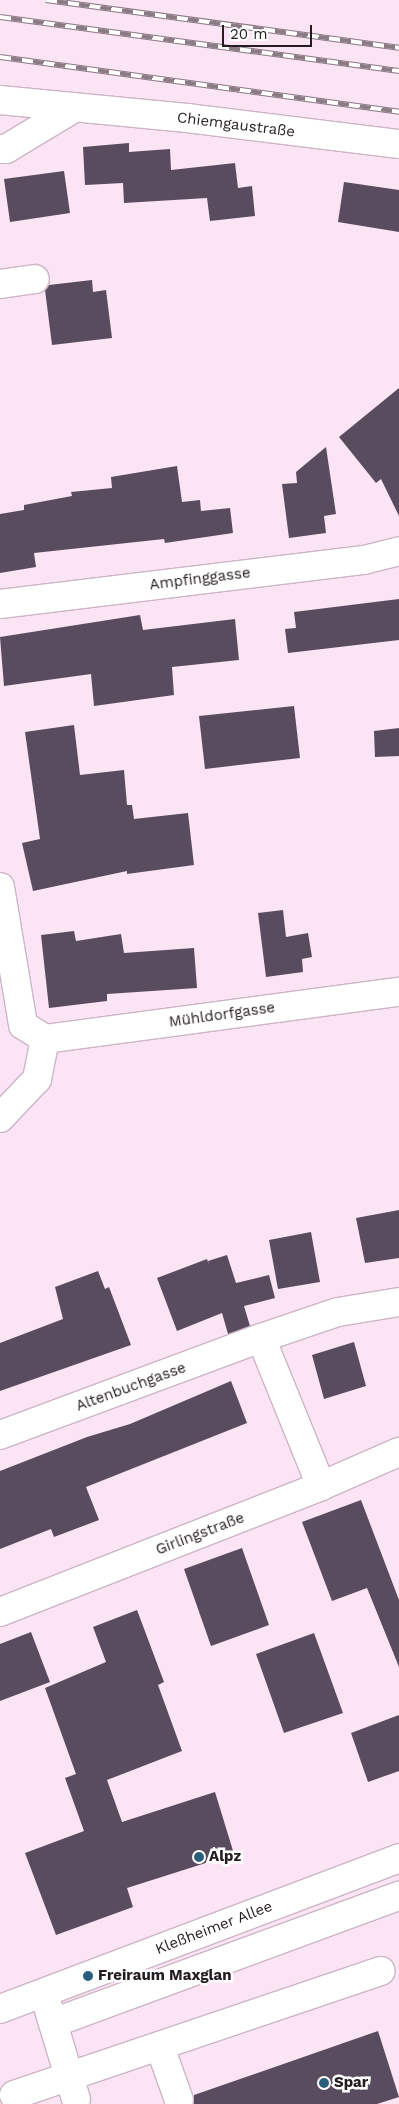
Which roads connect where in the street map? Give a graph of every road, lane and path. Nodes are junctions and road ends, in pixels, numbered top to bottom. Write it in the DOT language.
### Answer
graph roads {
  1 [pos="0,100"];
  2 [pos="74,108"];
  3 [pos="399,144"];
  4 [pos="2,150"];
  5 [pos="0,284"];
  6 [pos="0,298"];
  7 [pos="399,551"];
  8 [pos="0,604"];
  9 [pos="0,887"];
  10 [pos="2,914"];
  11 [pos="399,992"];
  12 [pos="45,1038"];
  13 [pos="0,1118"];
  14 [pos="399,1302"];
  15 [pos="261,1338"];
  16 [pos="0,1435"];
  17 [pos="399,1452"];
  18 [pos="321,1486"];
  19 [pos="0,1612"];
  20 [pos="399,1858"];
  21 [pos="399,1896"];
  22 [pos="381,1971"];
  23 [pos="44,1993"];
  24 [pos="0,2009"];
  25 [pos="53,2023"];
  26 [pos="160,2047"];
  27 [pos="72,2088"];
  28 [pos="14,2096"];
  29 [pos="178,2100"];
  1 -- 2 [label="street, Chiemgaustraße"];
  2 -- 3 [label="street, Chiemgaustraße"];
  2 -- 4 [label="street"];
  5 -- 6 [label="street"];
  7 -- 8 [label="street, Ampfinggasse"];
  9 -- 10 [label="street"];
  10 -- 12 [label="street"];
  11 -- 12 [label="street, Mühldorfgasse"];
  12 -- 13 [label="street"];
  14 -- 15 [label="street, Altenbuchgasse"];
  15 -- 16 [label="street, Altenbuchgasse"];
  15 -- 18 [label="street"];
  17 -- 18 [label="street, Girlingstraße"];
  18 -- 19 [label="street, Girlingstraße"];
  20 -- 23 [label="street, Kleßheimer Allee"];
  21 -- 25 [label="street"];
  22 -- 26 [label="street"];
  23 -- 24 [label="street, Kleßheimer Allee"];
  23 -- 25 [label="street"];
  25 -- 27 [label="street"];
  26 -- 27 [label="street"];
  26 -- 29 [label="street"];
  27 -- 28 [label="street"];
}
